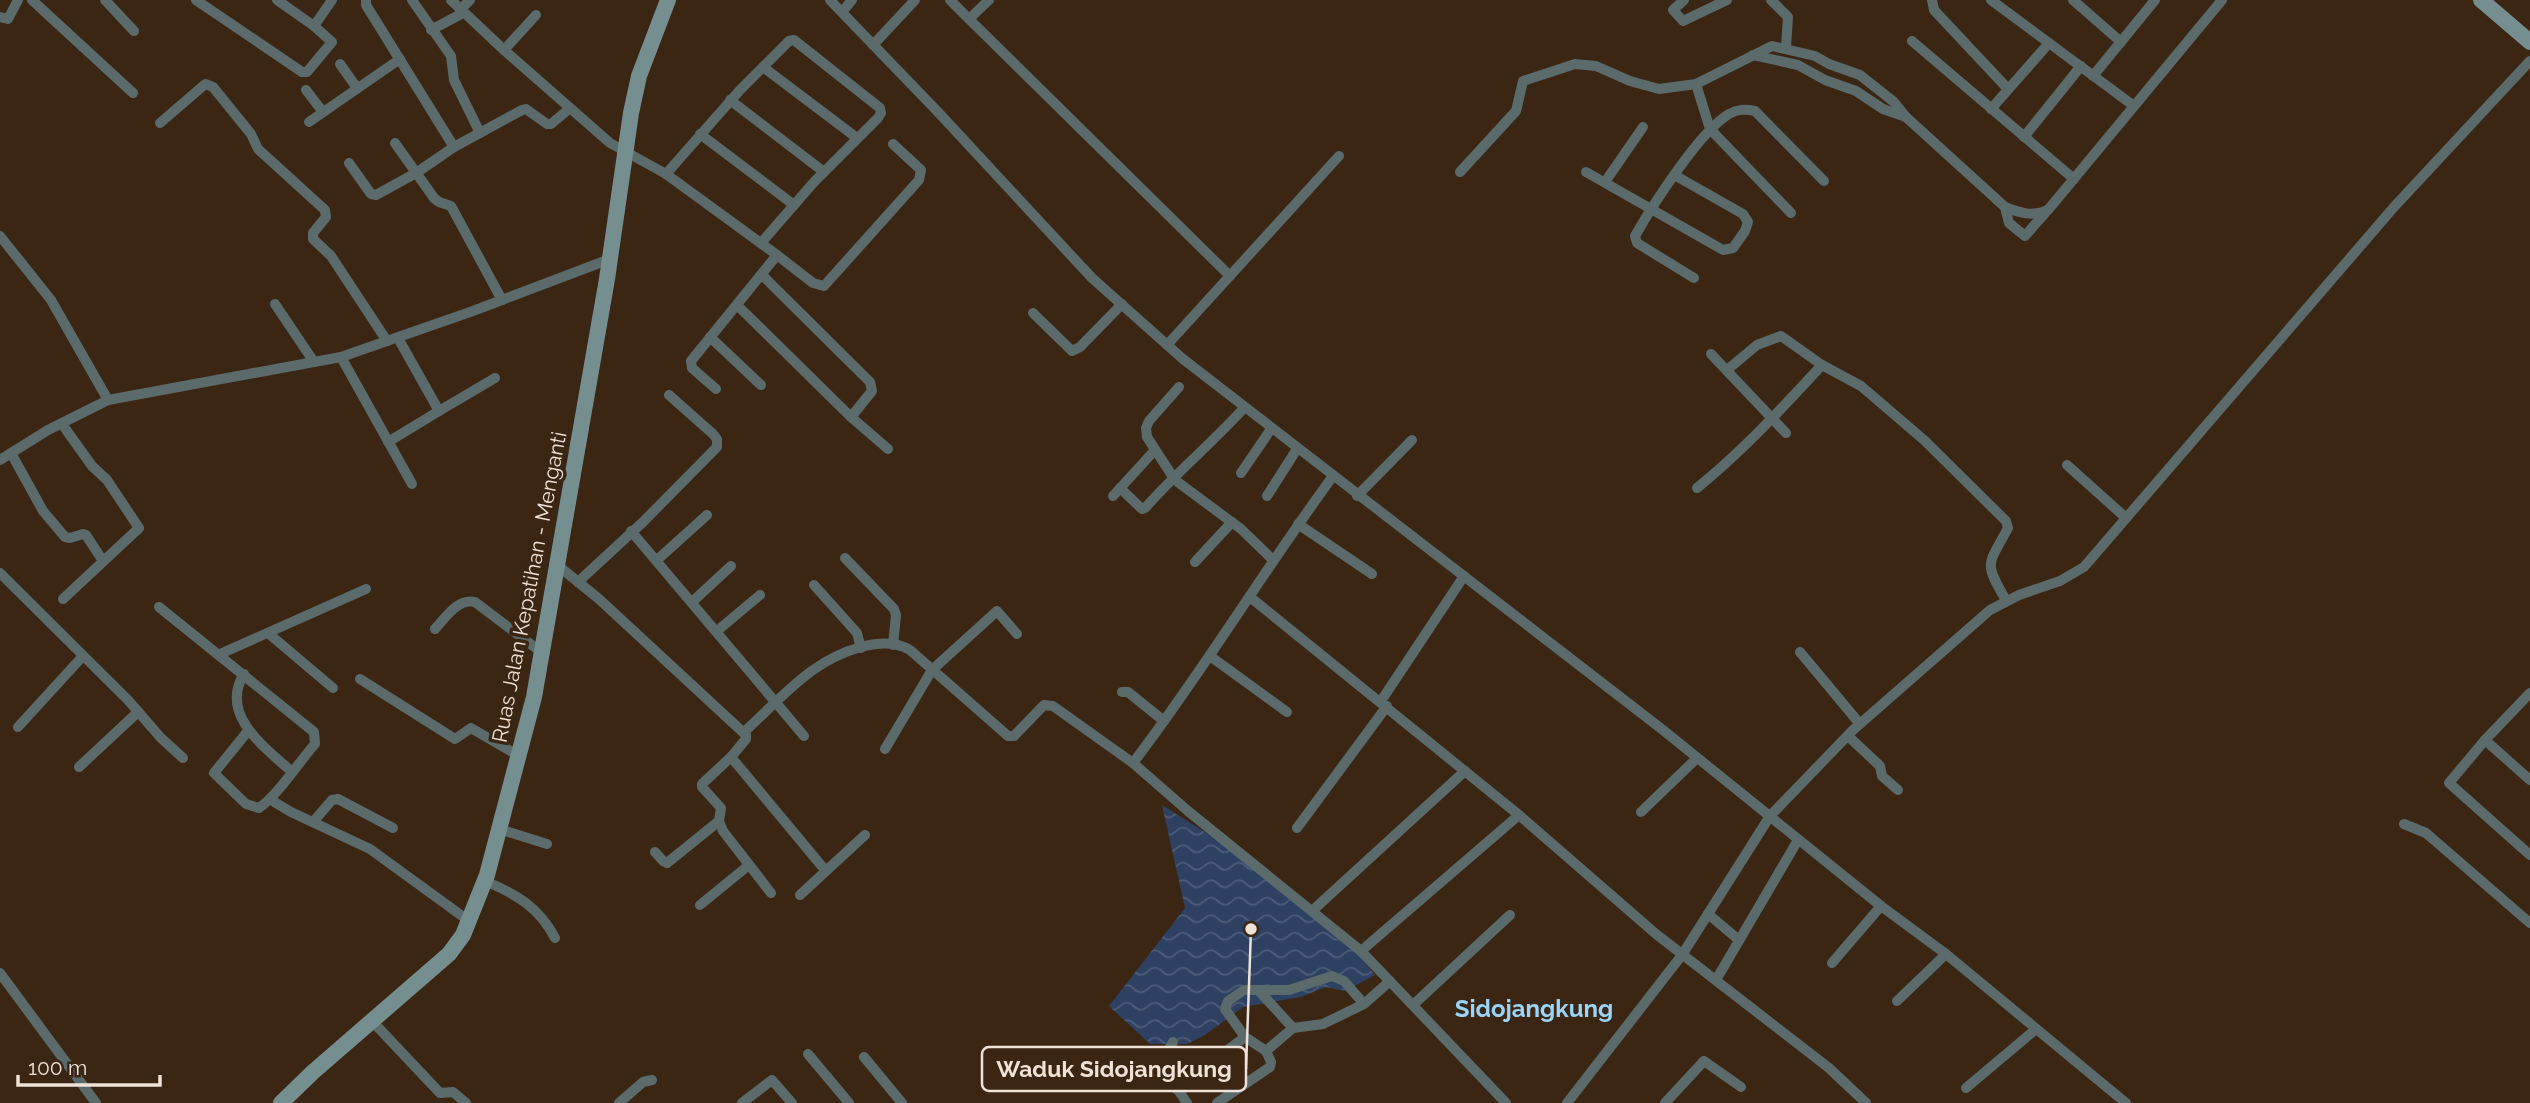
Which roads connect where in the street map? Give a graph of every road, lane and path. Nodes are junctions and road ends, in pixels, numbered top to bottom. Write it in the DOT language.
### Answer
graph roads {
  1 [pos="18,0"];
  2 [pos="32,0"];
  3 [pos="105,0"];
  4 [pos="196,0"];
  5 [pos="277,0"];
  6 [pos="332,0"];
  7 [pos="366,0"];
  8 [pos="412,0"];
  9 [pos="451,0"];
  10 [pos="470,0"];
  11 [pos="668,0"];
  12 [pos="830,0"];
  13 [pos="852,0"];
  14 [pos="915,0"];
  15 [pos="950,0"];
  16 [pos="989,0"];
  17 [pos="1684,0"];
  18 [pos="1727,0"];
  19 [pos="1771,0"];
  20 [pos="1932,0"];
  21 [pos="1991,0"];
  22 [pos="2073,0"];
  23 [pos="2222,0"];
  24 [pos="2154,1"];
  25 [pos="2483,2"];
  26 [pos="462,11"];
  27 [pos="842,12"];
  28 [pos="536,15"];
  29 [pos="0,17"];
  30 [pos="969,19"];
  31 [pos="314,26"];
  32 [pos="431,30"];
  33 [pos="134,31"];
  34 [pos="1912,41"];
  35 [pos="2121,42"];
  36 [pos="2530,42"];
  37 [pos="2049,43"];
  38 [pos="873,45"];
  39 [pos="1786,47"];
  40 [pos="504,50"];
  41 [pos="1753,55"];
  42 [pos="400,59"];
  43 [pos="2530,61"];
  44 [pos="340,64"];
  45 [pos="1829,64"];
  46 [pos="2081,66"];
  47 [pos="763,67"];
  48 [pos="2093,76"];
  49 [pos="1825,79"];
  50 [pos="1696,84"];
  51 [pos="357,88"];
  52 [pos="2008,89"];
  53 [pos="306,90"];
  54 [pos="133,93"];
  55 [pos="730,100"];
  56 [pos="2134,106"];
  57 [pos="569,109"];
  58 [pos="1991,109"];
  59 [pos="323,112"];
  60 [pos="1906,117"];
  61 [pos="309,122"];
  62 [pos="160,123"];
  63 [pos="1643,127"];
  64 [pos="1710,129"];
  65 [pos="480,133"];
  66 [pos="700,134"];
  67 [pos="2024,137"];
  68 [pos="857,138"];
  69 [pos="395,143"];
  70 [pos="893,144"];
  71 [pos="454,147"];
  72 [pos="626,153"];
  73 [pos="1339,156"];
  74 [pos="349,163"];
  75 [pos="824,172"];
  76 [pos="1460,172"];
  77 [pos="1586,172"];
  78 [pos="416,173"];
  79 [pos="666,174"];
  80 [pos="1676,176"];
  81 [pos="2074,179"];
  82 [pos="1824,181"];
  83 [pos="1605,182"];
  84 [pos="793,205"];
  85 [pos="2005,207"];
  86 [pos="1651,209"];
  87 [pos="2048,210"];
  88 [pos="1791,213"];
  89 [pos="0,236"];
  90 [pos="761,243"];
  91 [pos="777,255"];
  92 [pos="610,259"];
  93 [pos="762,275"];
  94 [pos="1230,276"];
  95 [pos="1694,278"];
  96 [pos="502,300"];
  97 [pos="275,304"];
  98 [pos="1122,304"];
  99 [pos="737,305"];
  100 [pos="1032,313"];
  101 [pos="710,337"];
  102 [pos="392,339"];
  103 [pos="1167,345"];
  104 [pos="1712,354"];
  105 [pos="341,357"];
  106 [pos="314,362"];
  107 [pos="1822,365"];
  108 [pos="1727,370"];
  109 [pos="495,378"];
  110 [pos="761,385"];
  111 [pos="1179,387"];
  112 [pos="716,389"];
  113 [pos="669,395"];
  114 [pos="108,400"];
  115 [pos="1244,408"];
  116 [pos="439,411"];
  117 [pos="851,417"];
  118 [pos="1773,419"];
  119 [pos="62,424"];
  120 [pos="1271,429"];
  121 [pos="1786,433"];
  122 [pos="1412,440"];
  123 [pos="388,442"];
  124 [pos="888,449"];
  125 [pos="1297,449"];
  126 [pos="1155,450"];
  127 [pos="11,453"];
  128 [pos="0,460"];
  129 [pos="2067,465"];
  130 [pos="1241,473"];
  131 [pos="1333,476"];
  132 [pos="1172,477"];
  133 [pos="412,484"];
  134 [pos="1697,488"];
  135 [pos="1266,496"];
  136 [pos="1357,496"];
  137 [pos="707,515"];
  138 [pos="2125,517"];
  139 [pos="1231,522"];
  140 [pos="1298,524"];
  141 [pos="631,531"];
  142 [pos="845,558"];
  143 [pos="1273,560"];
  144 [pos="103,561"];
  145 [pos="657,561"];
  146 [pos="1195,562"];
  147 [pos="556,564"];
  148 [pos="731,566"];
  149 [pos="0,573"];
  150 [pos="1371,575"];
  151 [pos="1464,576"];
  152 [pos="578,582"];
  153 [pos="814,585"];
  154 [pos="366,589"];
  155 [pos="760,596"];
  156 [pos="1250,597"];
  157 [pos="63,599"];
  158 [pos="2006,600"];
  159 [pos="692,601"];
  160 [pos="159,607"];
  161 [pos="435,629"];
  162 [pos="717,631"];
  163 [pos="268,633"];
  164 [pos="1017,634"];
  165 [pos="893,645"];
  166 [pos="861,648"];
  167 [pos="541,652"];
  168 [pos="1800,652"];
  169 [pos="220,654"];
  170 [pos="1210,656"];
  171 [pos="82,657"];
  172 [pos="932,670"];
  173 [pos="244,674"];
  174 [pos="360,678"];
  175 [pos="333,688"];
  176 [pos="1122,692"];
  177 [pos="2530,693"];
  178 [pos="777,702"];
  179 [pos="1384,703"];
  180 [pos="2526,706"];
  181 [pos="138,712"];
  182 [pos="1287,712"];
  183 [pos="1164,721"];
  184 [pos="1860,724"];
  185 [pos="18,727"];
  186 [pos="248,732"];
  187 [pos="744,732"];
  188 [pos="804,736"];
  189 [pos="1848,736"];
  190 [pos="2485,740"];
  191 [pos="884,749"];
  192 [pos="519,756"];
  193 [pos="731,757"];
  194 [pos="183,758"];
  195 [pos="1697,758"];
  196 [pos="1133,763"];
  197 [pos="79,767"];
  198 [pos="291,771"];
  199 [pos="1465,771"];
  200 [pos="2530,780"];
  201 [pos="1898,790"];
  202 [pos="271,800"];
  203 [pos="1641,812"];
  204 [pos="1519,815"];
  205 [pos="1770,816"];
  206 [pos="719,821"];
  207 [pos="313,822"];
  208 [pos="2404,824"];
  209 [pos="393,828"];
  210 [pos="1297,828"];
  211 [pos="499,829"];
  212 [pos="865,835"];
  213 [pos="1798,839"];
  214 [pos="547,844"];
  215 [pos="655,852"];
  216 [pos="2530,855"];
  217 [pos="749,865"];
  218 [pos="825,870"];
  219 [pos="485,881"];
  220 [pos="771,893"];
  221 [pos="800,895"];
  222 [pos="700,905"];
  223 [pos="1881,906"];
  224 [pos="1312,911"];
  225 [pos="1709,914"];
  226 [pos="1510,915"];
  227 [pos="469,921"];
  228 [pos="2530,923"];
  229 [pos="555,938"];
  230 [pos="1739,940"];
  231 [pos="1361,951"];
  232 [pos="1947,954"];
  233 [pos="1682,955"];
  234 [pos="1832,963"];
  235 [pos="0,973"];
  236 [pos="1716,980"];
  237 [pos="1390,981"];
  238 [pos="1259,990"];
  239 [pos="1897,1002"];
  240 [pos="1364,1004"];
  241 [pos="1413,1005"];
  242 [pos="372,1021"];
  243 [pos="1293,1028"];
  244 [pos="2036,1029"];
  245 [pos="1245,1037"];
  246 [pos="1173,1042"];
  247 [pos="1266,1051"];
  248 [pos="808,1054"];
  249 [pos="864,1057"];
  250 [pos="652,1080"];
  251 [pos="1741,1087"];
  252 [pos="1966,1088"];
  253 [pos="1176,1089"];
  254 [pos="96,1103"];
  255 [pos="281,1103"];
  256 [pos="466,1103"];
  257 [pos="619,1103"];
  258 [pos="742,1103"];
  259 [pos="792,1103"];
  260 [pos="849,1103"];
  261 [pos="902,1103"];
  262 [pos="1187,1103"];
  263 [pos="1217,1103"];
  264 [pos="1506,1103"];
  265 [pos="1567,1103"];
  266 [pos="1665,1103"];
  267 [pos="1866,1103"];
  268 [pos="2126,1103"];
  1 -- 29 [label="street"];
  2 -- 54 [label="street"];
  3 -- 33 [label="street"];
  4 -- 31 [label="street"];
  5 -- 31 [label="street"];
  6 -- 31 [label="street"];
  7 -- 42 [label="street"];
  8 -- 32 [label="street"];
  9 -- 26 [label="street"];
  10 -- 26 [label="street"];
  11 -- 72 [label="main road, Ruas Jalan Kepatihan - Menganti"];
  12 -- 27 [label="street"];
  13 -- 27 [label="street"];
  14 -- 38 [label="street"];
  15 -- 30 [label="street"];
  16 -- 30 [label="street"];
  17 -- 18 [label="street"];
  19 -- 39 [label="street"];
  20 -- 52 [label="street"];
  21 -- 37 [label="street"];
  22 -- 35 [label="street"];
  23 -- 56 [label="street"];
  24 -- 35 [label="street"];
  25 -- 36 [label="main road"];
  26 -- 32 [label="street"];
  26 -- 40 [label="street"];
  27 -- 38 [label="street"];
  28 -- 40 [label="street"];
  30 -- 94 [label="street"];
  32 -- 65 [label="street"];
  34 -- 58 [label="street"];
  35 -- 48 [label="street"];
  37 -- 46 [label="street"];
  37 -- 52 [label="street"];
  38 -- 98 [label="street"];
  39 -- 41 [label="street"];
  39 -- 45 [label="street"];
  40 -- 57 [label="street"];
  41 -- 49 [label="street"];
  41 -- 50 [label="street"];
  42 -- 51 [label="street"];
  42 -- 71 [label="street"];
  43 -- 138 [label="street"];
  44 -- 51 [label="street"];
  45 -- 49 [label="street"];
  45 -- 60 [label="street"];
  46 -- 48 [label="street"];
  46 -- 67 [label="street"];
  47 -- 55 [label="street"];
  47 -- 68 [label="street"];
  47 -- 68 [label="street"];
  48 -- 56 [label="street"];
  49 -- 60 [label="street"];
  50 -- 64 [label="street"];
  50 -- 76 [label="street"];
  51 -- 59 [label="street"];
  52 -- 58 [label="street"];
  53 -- 59 [label="street"];
  55 -- 66 [label="street"];
  55 -- 75 [label="street"];
  56 -- 81 [label="street"];
  57 -- 65 [label="street"];
  57 -- 72 [label="street"];
  58 -- 67 [label="street"];
  59 -- 61 [label="street"];
  60 -- 85 [label="street"];
  62 -- 102 [label="street"];
  63 -- 83 [label="street"];
  64 -- 80 [label="street"];
  64 -- 82 [label="street"];
  64 -- 88 [label="street"];
  65 -- 71 [label="street"];
  66 -- 79 [label="street"];
  66 -- 84 [label="street"];
  67 -- 81 [label="street"];
  68 -- 75 [label="street"];
  69 -- 78 [label="street"];
  70 -- 91 [label="street"];
  71 -- 78 [label="street"];
  72 -- 79 [label="street"];
  72 -- 92 [label="main road, Ruas Jalan Kepatihan - Menganti"];
  73 -- 94 [label="street"];
  74 -- 78 [label="street"];
  75 -- 84 [label="street"];
  77 -- 83 [label="street"];
  78 -- 96 [label="street"];
  79 -- 90 [label="street"];
  80 -- 86 [label="street"];
  80 -- 86 [label="street"];
  81 -- 87 [label="street"];
  83 -- 86 [label="street"];
  84 -- 90 [label="street"];
  85 -- 87 [label="street"];
  85 -- 87 [label="street"];
  86 -- 95 [label="street"];
  89 -- 114 [label="street"];
  90 -- 91 [label="street"];
  91 -- 93 [label="street"];
  92 -- 96 [label="street"];
  92 -- 147 [label="main road, Ruas Jalan Kepatihan - Menganti"];
  93 -- 99 [label="street"];
  93 -- 117 [label="street"];
  94 -- 103 [label="street"];
  96 -- 102 [label="street"];
  97 -- 106 [label="street"];
  98 -- 100 [label="street"];
  98 -- 103 [label="street"];
  99 -- 101 [label="street"];
  99 -- 117 [label="street"];
  101 -- 110 [label="street"];
  101 -- 112 [label="street"];
  102 -- 105 [label="street"];
  102 -- 116 [label="street"];
  103 -- 115 [label="street"];
  104 -- 108 [label="street"];
  105 -- 106 [label="street"];
  105 -- 123 [label="street"];
  106 -- 114 [label="street"];
  107 -- 108 [label="street"];
  107 -- 118 [label="street"];
  107 -- 158 [label="street"];
  108 -- 118 [label="street"];
  109 -- 116 [label="street"];
  111 -- 126 [label="street"];
  113 -- 141 [label="street"];
  114 -- 119 [label="street"];
  115 -- 120 [label="street"];
  115 -- 132 [label="street"];
  116 -- 123 [label="street"];
  117 -- 124 [label="street"];
  118 -- 121 [label="street"];
  118 -- 134 [label="street"];
  119 -- 127 [label="street"];
  119 -- 144 [label="street"];
  120 -- 125 [label="street"];
  120 -- 130 [label="street"];
  122 -- 136 [label="street"];
  123 -- 133 [label="street"];
  125 -- 131 [label="street"];
  125 -- 135 [label="street"];
  126 -- 132 [label="street"];
  126 -- 132 [label="street"];
  127 -- 128 [label="street"];
  127 -- 144 [label="street"];
  129 -- 138 [label="street"];
  131 -- 136 [label="street"];
  131 -- 140 [label="street"];
  132 -- 139 [label="street"];
  136 -- 151 [label="street"];
  137 -- 145 [label="street"];
  138 -- 158 [label="street"];
  139 -- 143 [label="street"];
  139 -- 146 [label="street"];
  140 -- 143 [label="street"];
  140 -- 150 [label="street"];
  141 -- 145 [label="street"];
  141 -- 152 [label="street"];
  142 -- 165 [label="street"];
  143 -- 156 [label="street"];
  144 -- 157 [label="street"];
  145 -- 159 [label="street"];
  147 -- 152 [label="street"];
  147 -- 167 [label="main road, Ruas Jalan Kepatihan - Menganti"];
  148 -- 159 [label="street"];
  149 -- 171 [label="street"];
  151 -- 179 [label="street"];
  151 -- 195 [label="street"];
  152 -- 187 [label="street"];
  153 -- 166 [label="street"];
  154 -- 163 [label="street"];
  155 -- 162 [label="street"];
  156 -- 170 [label="street"];
  156 -- 179 [label="street"];
  158 -- 184 [label="street"];
  159 -- 162 [label="street"];
  160 -- 169 [label="street"];
  161 -- 167 [label="street"];
  162 -- 178 [label="street"];
  163 -- 169 [label="street"];
  163 -- 175 [label="street"];
  164 -- 172 [label="street"];
  165 -- 166 [label="street"];
  165 -- 172 [label="street"];
  166 -- 178 [label="street"];
  167 -- 192 [label="main road, Ruas Jalan Kepatihan - Menganti"];
  168 -- 184 [label="street"];
  169 -- 173 [label="street"];
  170 -- 182 [label="street"];
  170 -- 183 [label="street"];
  171 -- 181 [label="street"];
  171 -- 185 [label="street"];
  172 -- 191 [label="street"];
  172 -- 196 [label="street"];
  173 -- 186 [label="street"];
  173 -- 198 [label="street"];
  174 -- 192 [label="street"];
  176 -- 183 [label="street"];
  177 -- 180 [label="street"];
  178 -- 187 [label="street"];
  178 -- 188 [label="street"];
  179 -- 199 [label="street"];
  179 -- 210 [label="street"];
  180 -- 190 [label="street"];
  181 -- 194 [label="street"];
  181 -- 197 [label="street"];
  183 -- 196 [label="street"];
  184 -- 189 [label="street"];
  186 -- 198 [label="street"];
  186 -- 202 [label="street"];
  187 -- 193 [label="street"];
  189 -- 201 [label="street"];
  189 -- 205 [label="street"];
  190 -- 200 [label="street"];
  190 -- 216 [label="street"];
  192 -- 211 [label="main road, Ruas Jalan Kepatihan - Menganti"];
  193 -- 206 [label="street"];
  193 -- 218 [label="street"];
  195 -- 203 [label="street"];
  195 -- 205 [label="street"];
  196 -- 224 [label="street"];
  198 -- 202 [label="street"];
  199 -- 204 [label="street"];
  199 -- 224 [label="street"];
  202 -- 207 [label="street"];
  204 -- 231 [label="street"];
  204 -- 233 [label="street"];
  205 -- 213 [label="street"];
  205 -- 225 [label="street"];
  206 -- 215 [label="street"];
  206 -- 217 [label="street"];
  207 -- 209 [label="street"];
  207 -- 227 [label="street"];
  208 -- 228 [label="street"];
  211 -- 214 [label="street"];
  211 -- 219 [label="main road, Ruas Jalan Kepatihan - Menganti"];
  212 -- 218 [label="street"];
  213 -- 223 [label="street"];
  213 -- 230 [label="street"];
  217 -- 220 [label="street"];
  217 -- 222 [label="street"];
  218 -- 221 [label="street"];
  219 -- 227 [label="main road, Ruas Jalan Kepatihan - Menganti"];
  219 -- 229 [label="street"];
  223 -- 232 [label="street"];
  223 -- 234 [label="street"];
  224 -- 231 [label="street"];
  225 -- 230 [label="street"];
  225 -- 233 [label="street"];
  226 -- 241 [label="street"];
  227 -- 242 [label="main road, Ruas Jalan Kepatihan - Menganti"];
  230 -- 236 [label="street"];
  231 -- 237 [label="street"];
  232 -- 239 [label="street"];
  232 -- 244 [label="street"];
  233 -- 236 [label="street"];
  233 -- 265 [label="street"];
  235 -- 254 [label="street"];
  236 -- 267 [label="street"];
  237 -- 240 [label="street"];
  237 -- 241 [label="street"];
  238 -- 240 [label="street"];
  238 -- 243 [label="street"];
  238 -- 245 [label="street"];
  240 -- 243 [label="street"];
  241 -- 264 [label="street"];
  242 -- 255 [label="main road, Ruas Jalan Kepatihan - Menganti"];
  242 -- 256 [label="street"];
  243 -- 247 [label="street"];
  244 -- 252 [label="street"];
  244 -- 268 [label="street"];
  245 -- 247 [label="street"];
  245 -- 253 [label="street"];
  246 -- 253 [label="street"];
  247 -- 263 [label="street"];
  248 -- 260 [label="street"];
  249 -- 261 [label="street"];
  250 -- 257 [label="street"];
  251 -- 266 [label="street"];
  253 -- 262 [label="street"];
  258 -- 259 [label="street"];
}
